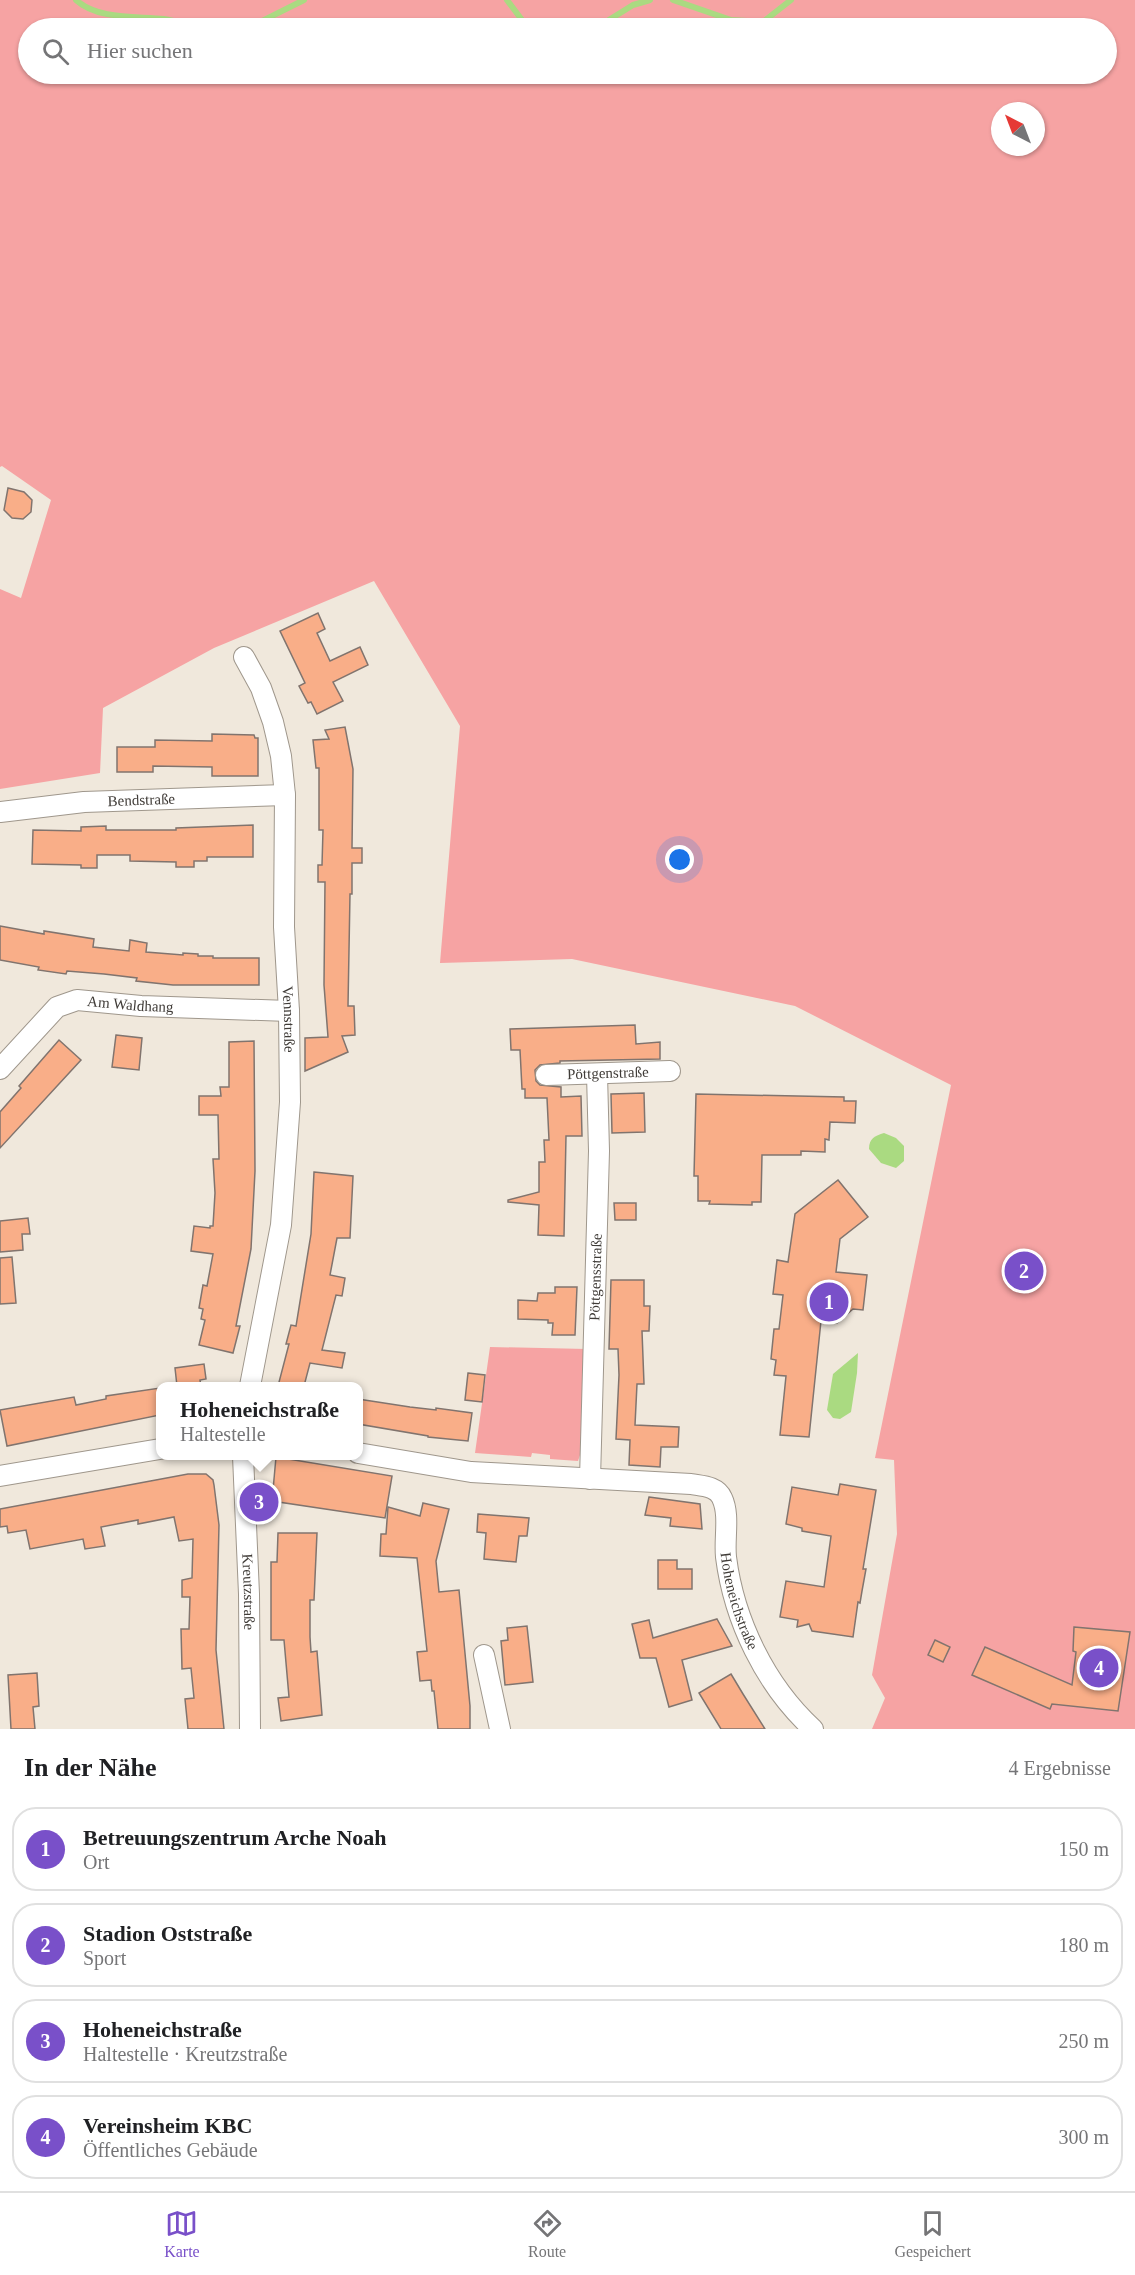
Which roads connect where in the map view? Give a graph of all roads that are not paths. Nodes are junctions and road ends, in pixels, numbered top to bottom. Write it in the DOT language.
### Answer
graph roads {
  1 [pos="244,657"];
  2 [pos="285,795"];
  3 [pos="0,812"];
  4 [pos="289,1011"];
  5 [pos="0,1069"];
  6 [pos="670,1071"];
  7 [pos="597,1074"];
  8 [pos="546,1075"];
  9 [pos="251,1382"];
  10 [pos="156,1450"];
  11 [pos="363,1454"];
  12 [pos="243,1460"];
  13 [pos="0,1476"];
  14 [pos="590,1479"];
  15 [pos="484,1655"];
  16 [pos="250,1729"];
  17 [pos="500,1729"];
  18 [pos="813,1729"];
  1 -- 2 [label="street, Vennstraße"];
  2 -- 3 [label="street, Bendstraße"];
  2 -- 4 [label="street, Vennstraße"];
  4 -- 5 [label="street, Am Waldhang"];
  4 -- 9 [label="street, Vennstraße"];
  6 -- 7 [label="street, Pöttgenstraße"];
  7 -- 8 [label="street, Pöttgenstraße"];
  7 -- 14 [label="street, Pöttgensstraße"];
  10 -- 13 [label="street"];
  11 -- 14 [label="street, Hoheneichstraße"];
  12 -- 16 [label="street, Kreutzstraße"];
  14 -- 18 [label="street, Hoheneichstraße"];
  15 -- 17 [label="street"];
}
